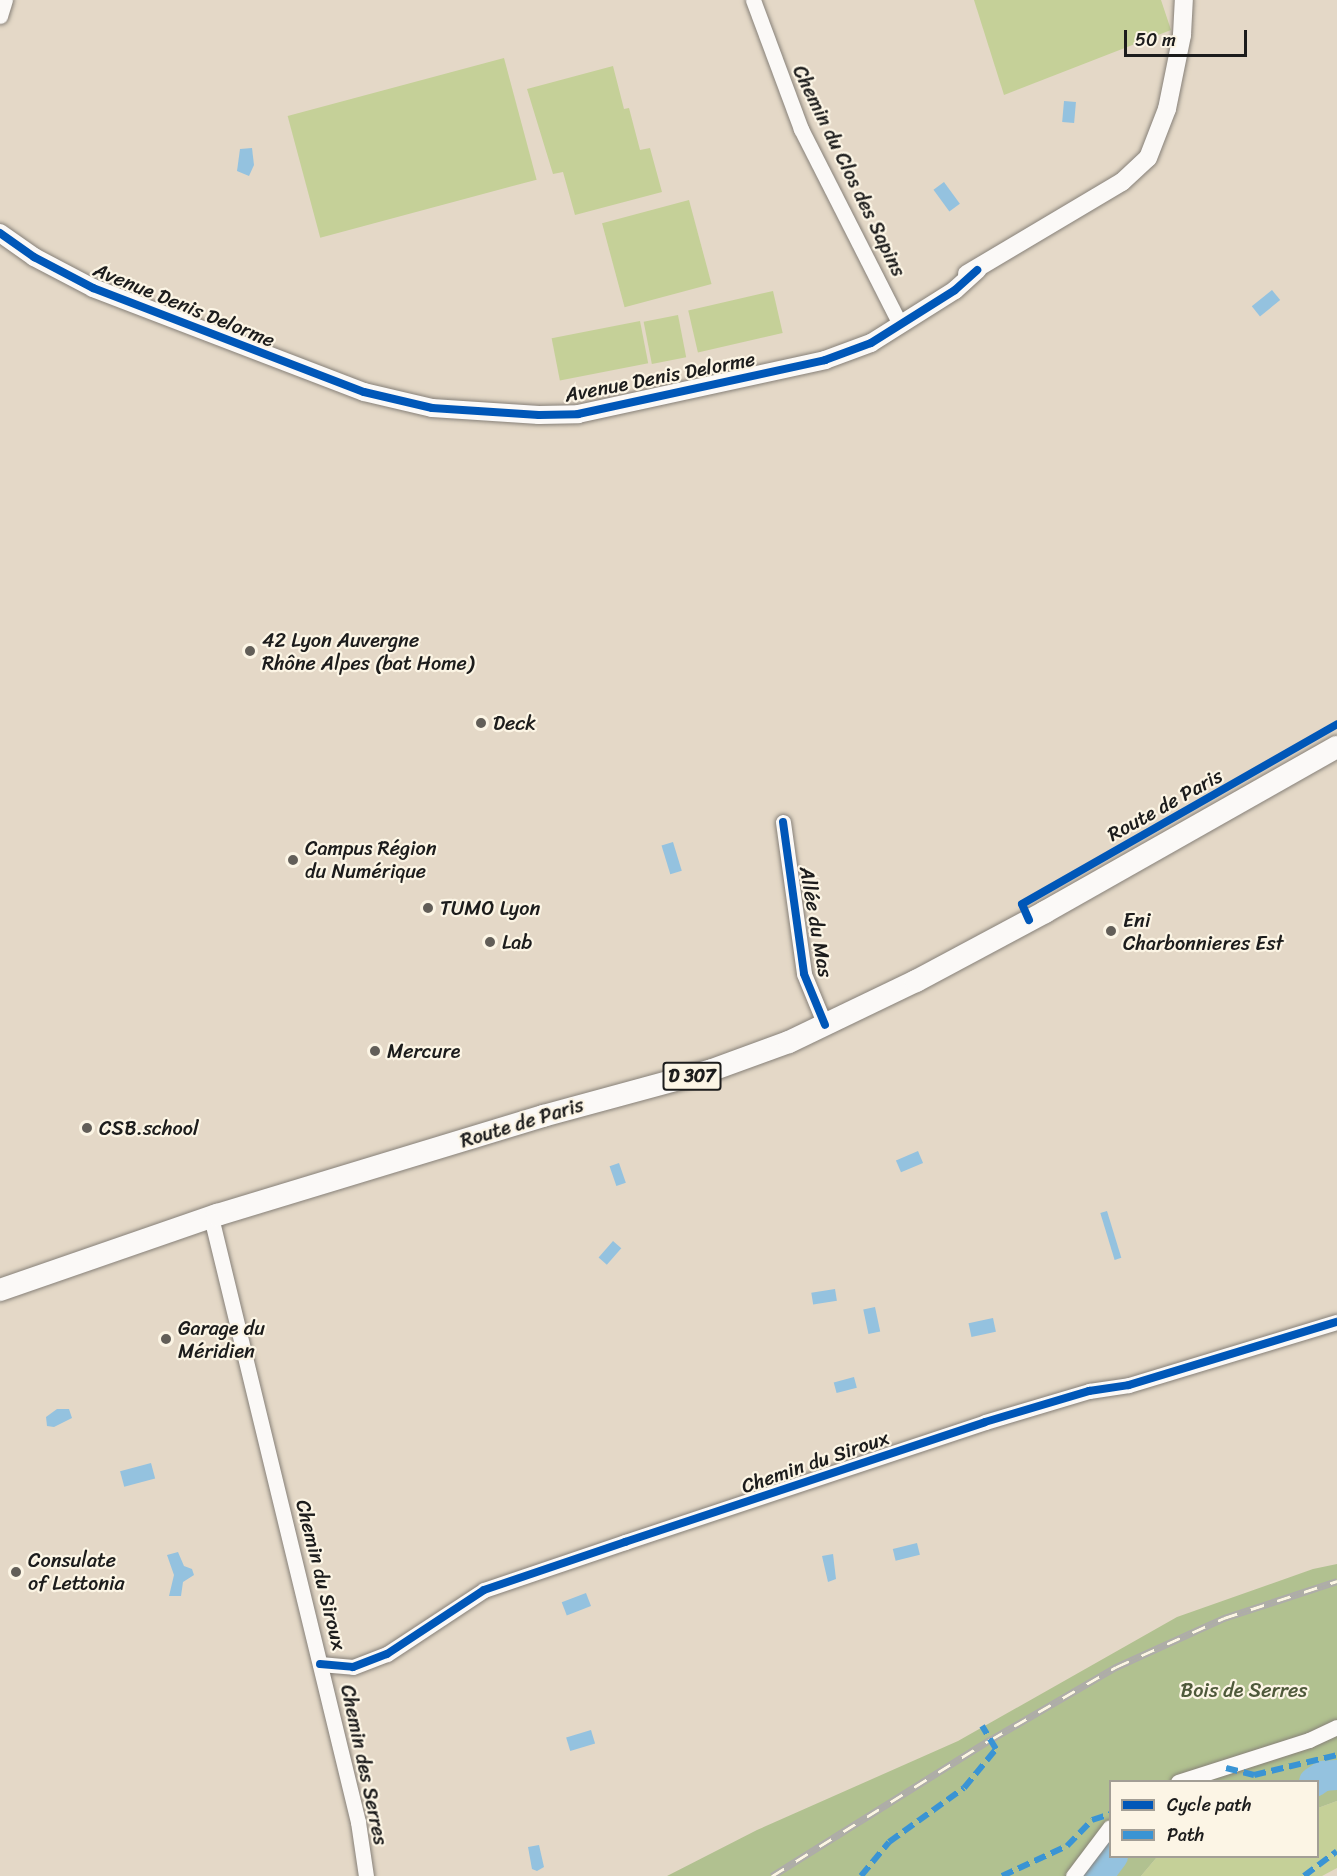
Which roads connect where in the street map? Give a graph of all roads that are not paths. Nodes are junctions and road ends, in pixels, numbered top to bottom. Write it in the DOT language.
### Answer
graph roads {
  1 [pos="5,0"];
  2 [pos="753,0"];
  3 [pos="1184,0"];
  4 [pos="0,15"];
  5 [pos="0,233"];
  6 [pos="897,319"];
  7 [pos="1337,747"];
  8 [pos="783,822"];
  9 [pos="825,1025"];
  10 [pos="211,1217"];
  11 [pos="0,1290"];
  12 [pos="1337,1322"];
  13 [pos="320,1664"];
  14 [pos="1337,1727"];
  15 [pos="1184,1780"];
  16 [pos="1109,1828"];
  17 [pos="366,1876"];
  18 [pos="1073,1876"];
  1 -- 4 [label="street"];
  2 -- 6 [label="street, Chemin du Clos des Sapins"];
  3 -- 6 [label="street, Avenue Denis Delorme"];
  5 -- 6 [label="street, Avenue Denis Delorme"];
  7 -- 9 [label="main road, Route de Paris / D 307"];
  8 -- 9 [label="street, Allée du Mas"];
  9 -- 10 [label="main road, Route de Paris / D 307"];
  10 -- 11 [label="main road, Route de Paris / D 307"];
  10 -- 13 [label="street, Chemin du Siroux"];
  12 -- 13 [label="street, Chemin du Siroux"];
  13 -- 17 [label="street, Chemin des Serres"];
  14 -- 15 [label="street"];
  16 -- 18 [label="street"];
}
